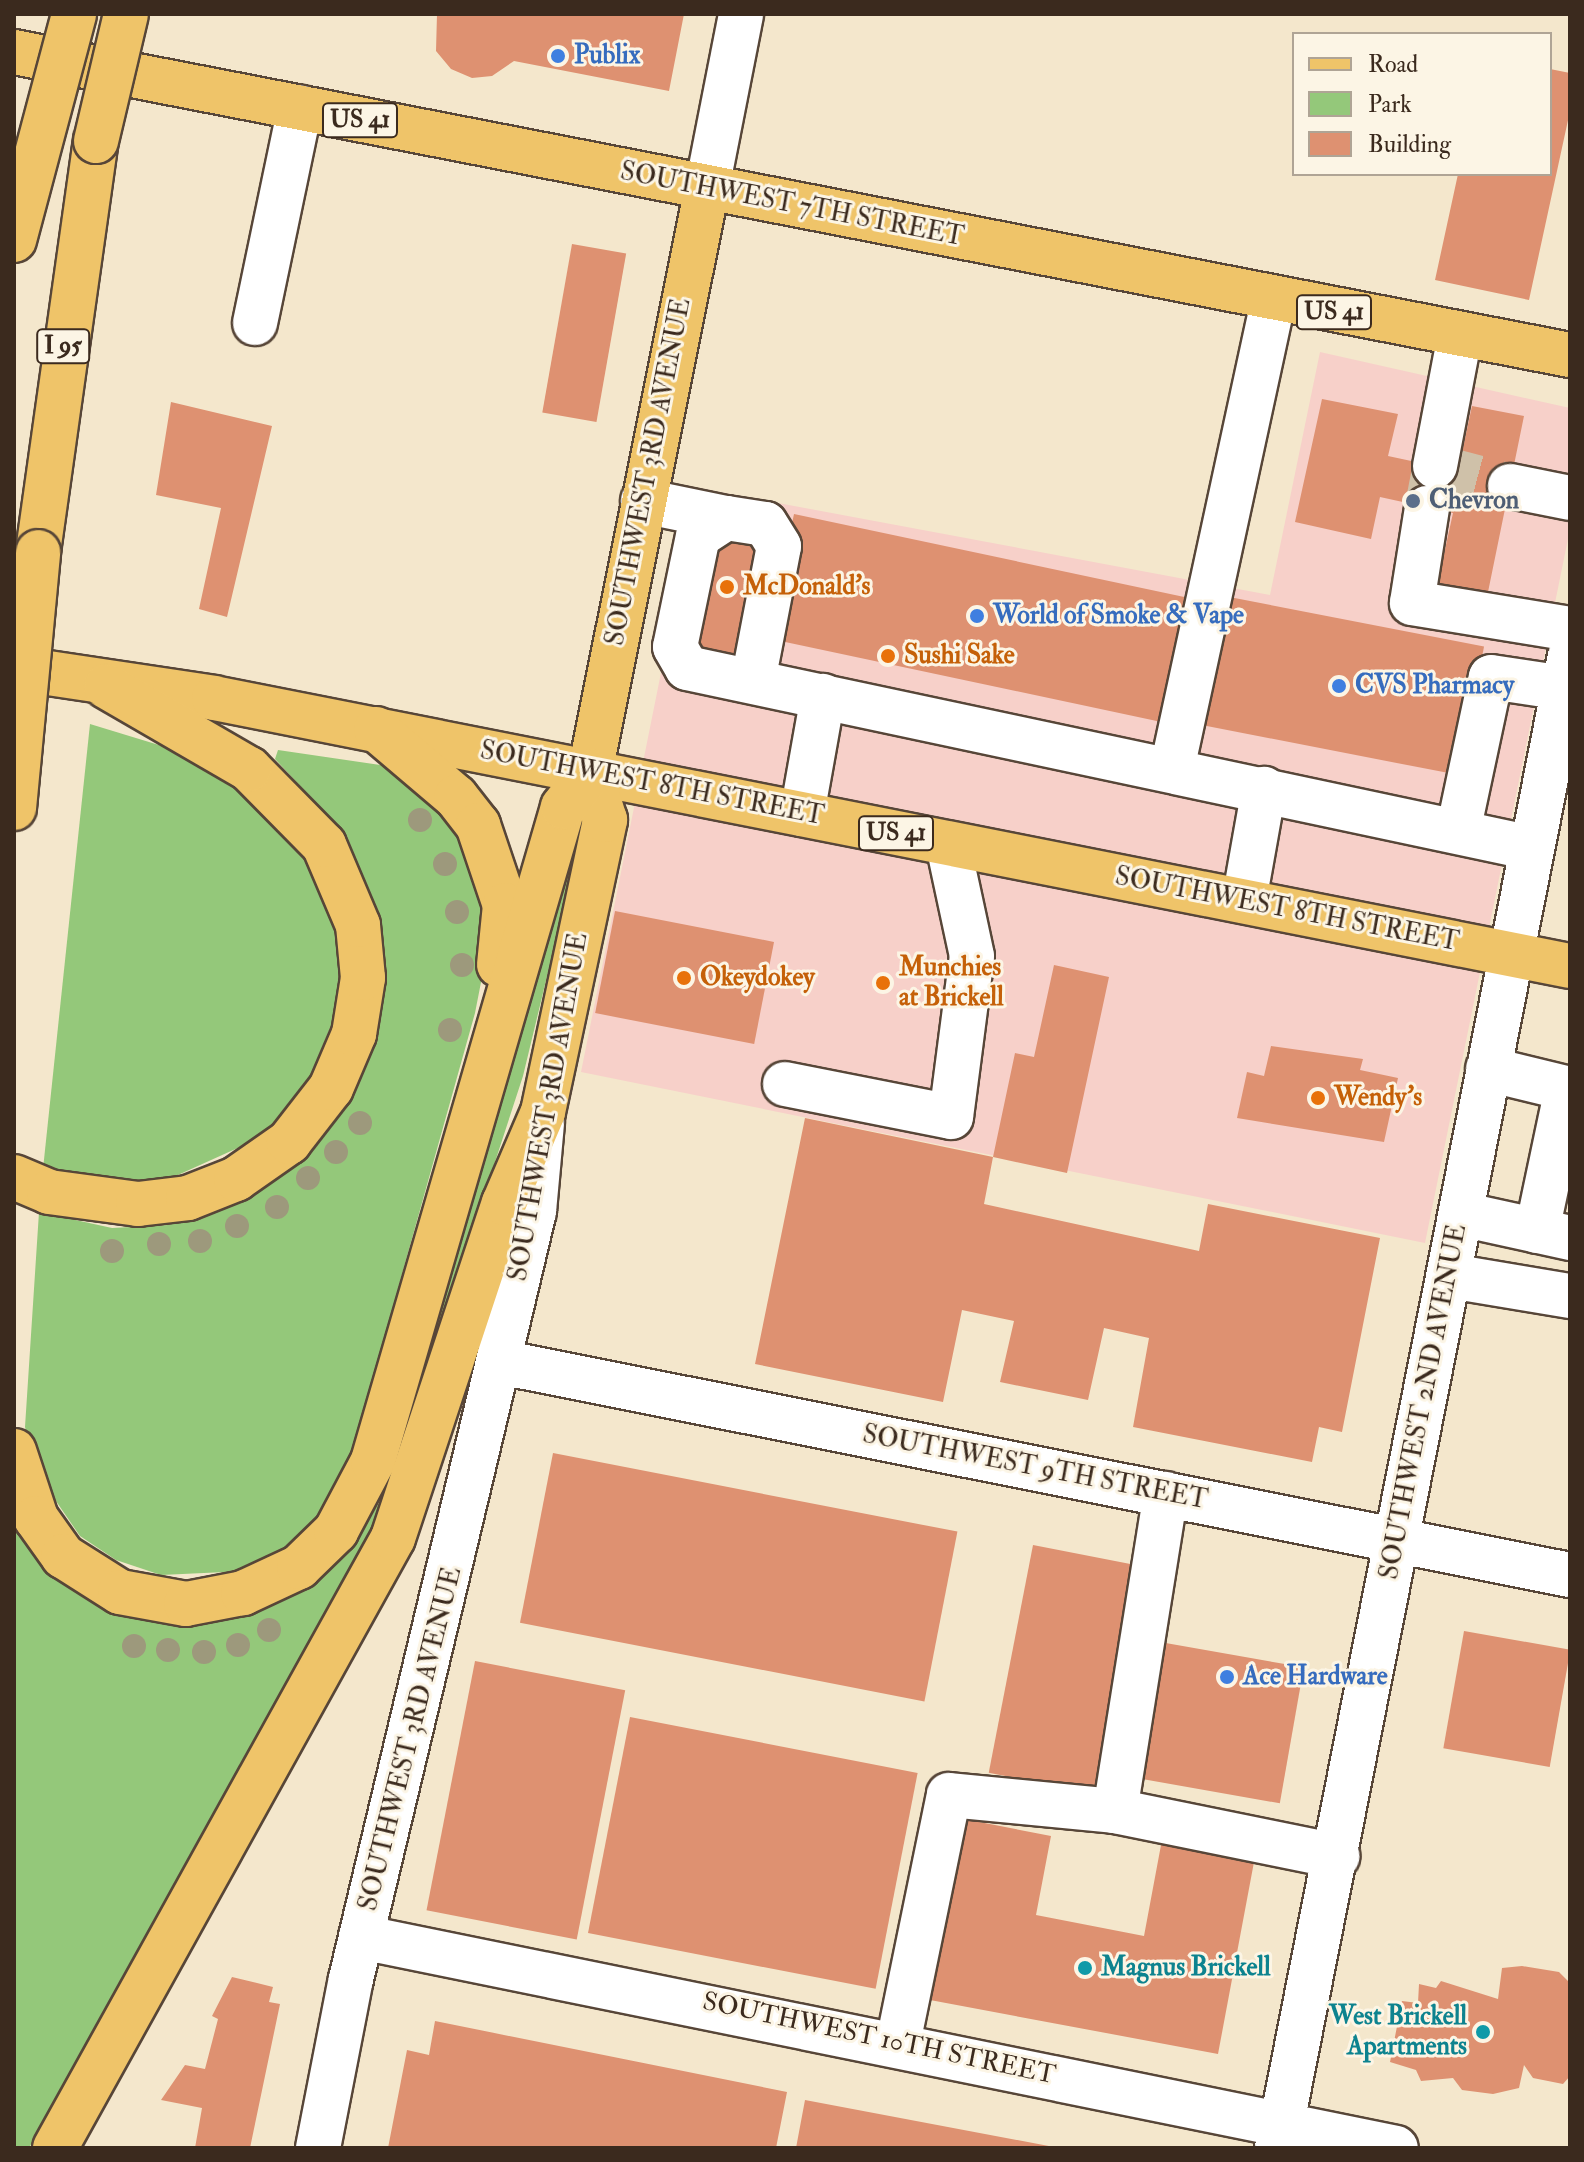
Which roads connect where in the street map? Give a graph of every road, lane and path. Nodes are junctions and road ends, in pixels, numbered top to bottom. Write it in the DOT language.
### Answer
graph roads {
  1 [pos="74,14"];
  2 [pos="126,14"];
  3 [pos="741,14"];
  4 [pos="14,52"];
  5 [pos="300,108"];
  6 [pos="707,188"];
  7 [pos="14,240"];
  8 [pos="1273,300"];
  9 [pos="255,323"];
  10 [pos="1460,335"];
  11 [pos="1570,355"];
  12 [pos="1510,486"];
  13 [pos="1570,498"];
  14 [pos="643,501"];
  15 [pos="726,518"];
  16 [pos="1570,629"];
  17 [pos="14,668"];
  18 [pos="1567,672"];
  19 [pos="753,681"];
  20 [pos="106,686"];
  21 [pos="823,696"];
  22 [pos="376,729"];
  23 [pos="1172,769"];
  24 [pos="590,772"];
  25 [pos="1264,789"];
  26 [pos="14,808"];
  27 [pos="802,814"];
  28 [pos="1459,827"];
  29 [pos="1546,837"];
  30 [pos="948,844"];
  31 [pos="1244,901"];
  32 [pos="1511,954"];
  33 [pos="1570,966"];
  34 [pos="493,1042"];
  35 [pos="1488,1069"];
  36 [pos="785,1084"];
  37 [pos="1568,1089"];
  38 [pos="543,1112"];
  39 [pos="14,1177"];
  40 [pos="1461,1214"];
  41 [pos="1553,1234"];
  42 [pos="1450,1276"];
  43 [pos="1569,1291"];
  44 [pos="500,1362"];
  45 [pos="14,1451"];
  46 [pos="1166,1494"];
  47 [pos="1397,1541"];
  48 [pos="1570,1575"];
  49 [pos="1115,1811"];
  50 [pos="1337,1856"];
  51 [pos="361,1937"];
  52 [pos="898,2043"];
  53 [pos="1280,2136"];
  54 [pos="55,2148"];
  55 [pos="318,2148"];
  56 [pos="1396,2148"];
  1 -- 7 [label="main road, bridge"];
  2 -- 26 [label="main road, I 95, bridge"];
  3 -- 6 [label="street, SOUTHWEST 3RD AVENUE"];
  4 -- 5 [label="main road, SOUTHWEST 7TH STREET / US 41"];
  5 -- 6 [label="main road, SOUTHWEST 7TH STREET / US 41"];
  5 -- 9 [label="street"];
  6 -- 8 [label="main road, SOUTHWEST 7TH STREET / US 41"];
  6 -- 14 [label="main road, SOUTHWEST 3RD AVENUE"];
  8 -- 10 [label="main road, SOUTHWEST 7TH STREET / US 41"];
  8 -- 23 [label="street"];
  10 -- 11 [label="main road, SOUTHWEST 7TH STREET / US 41"];
  10 -- 16 [label="street"];
  12 -- 13 [label="street"];
  14 -- 15 [label="street"];
  14 -- 24 [label="main road, SOUTHWEST 3RD AVENUE"];
  15 -- 19 [label="street"];
  15 -- 19 [label="street"];
  17 -- 20 [label="main road, SOUTHWEST 8TH STREET / US 41"];
  18 -- 28 [label="street"];
  18 -- 29 [label="street, SOUTHWEST 2ND AVENUE"];
  19 -- 21 [label="street"];
  20 -- 22 [label="main road, SOUTHWEST 8TH STREET / US 41"];
  20 -- 39 [label="main road"];
  21 -- 23 [label="street"];
  21 -- 27 [label="street"];
  22 -- 24 [label="main road, SOUTHWEST 8TH STREET / US 41"];
  22 -- 34 [label="main road"];
  23 -- 25 [label="street"];
  24 -- 27 [label="main road, SOUTHWEST 8TH STREET / US 41"];
  24 -- 34 [label="main road"];
  24 -- 38 [label="main road, SOUTHWEST 3RD AVENUE"];
  25 -- 28 [label="street"];
  25 -- 31 [label="street"];
  27 -- 30 [label="main road, SOUTHWEST 8TH STREET / US 41"];
  28 -- 29 [label="street"];
  29 -- 32 [label="street, SOUTHWEST 2ND AVENUE"];
  30 -- 31 [label="main road, SOUTHWEST 8TH STREET / US 41"];
  30 -- 36 [label="street"];
  31 -- 32 [label="main road, SOUTHWEST 8TH STREET / US 41"];
  32 -- 33 [label="main road, SOUTHWEST 8TH STREET / US 41"];
  32 -- 35 [label="street, SOUTHWEST 2ND AVENUE"];
  34 -- 45 [label="main road"];
  35 -- 37 [label="street"];
  35 -- 40 [label="street, SOUTHWEST 2ND AVENUE"];
  37 -- 41 [label="street"];
  38 -- 44 [label="street, SOUTHWEST 3RD AVENUE"];
  38 -- 54 [label="main road"];
  40 -- 41 [label="street"];
  40 -- 42 [label="street, SOUTHWEST 2ND AVENUE"];
  42 -- 43 [label="street"];
  42 -- 47 [label="street, SOUTHWEST 2ND AVENUE"];
  44 -- 46 [label="street, SOUTHWEST 9TH STREET"];
  44 -- 51 [label="street, SOUTHWEST 3RD AVENUE"];
  46 -- 47 [label="street, SOUTHWEST 9TH STREET"];
  46 -- 49 [label="street"];
  47 -- 48 [label="street, SOUTHWEST 9TH STREET"];
  47 -- 50 [label="street, SOUTHWEST 2ND AVENUE"];
  49 -- 50 [label="street"];
  49 -- 52 [label="street"];
  50 -- 53 [label="street, SOUTHWEST 2ND AVENUE"];
  51 -- 52 [label="street, SOUTHWEST 10TH STREET"];
  51 -- 55 [label="street, SOUTHWEST 3RD AVENUE"];
  52 -- 53 [label="street, SOUTHWEST 10TH STREET"];
  53 -- 56 [label="street, SOUTHWEST 10TH STREET"];
}
